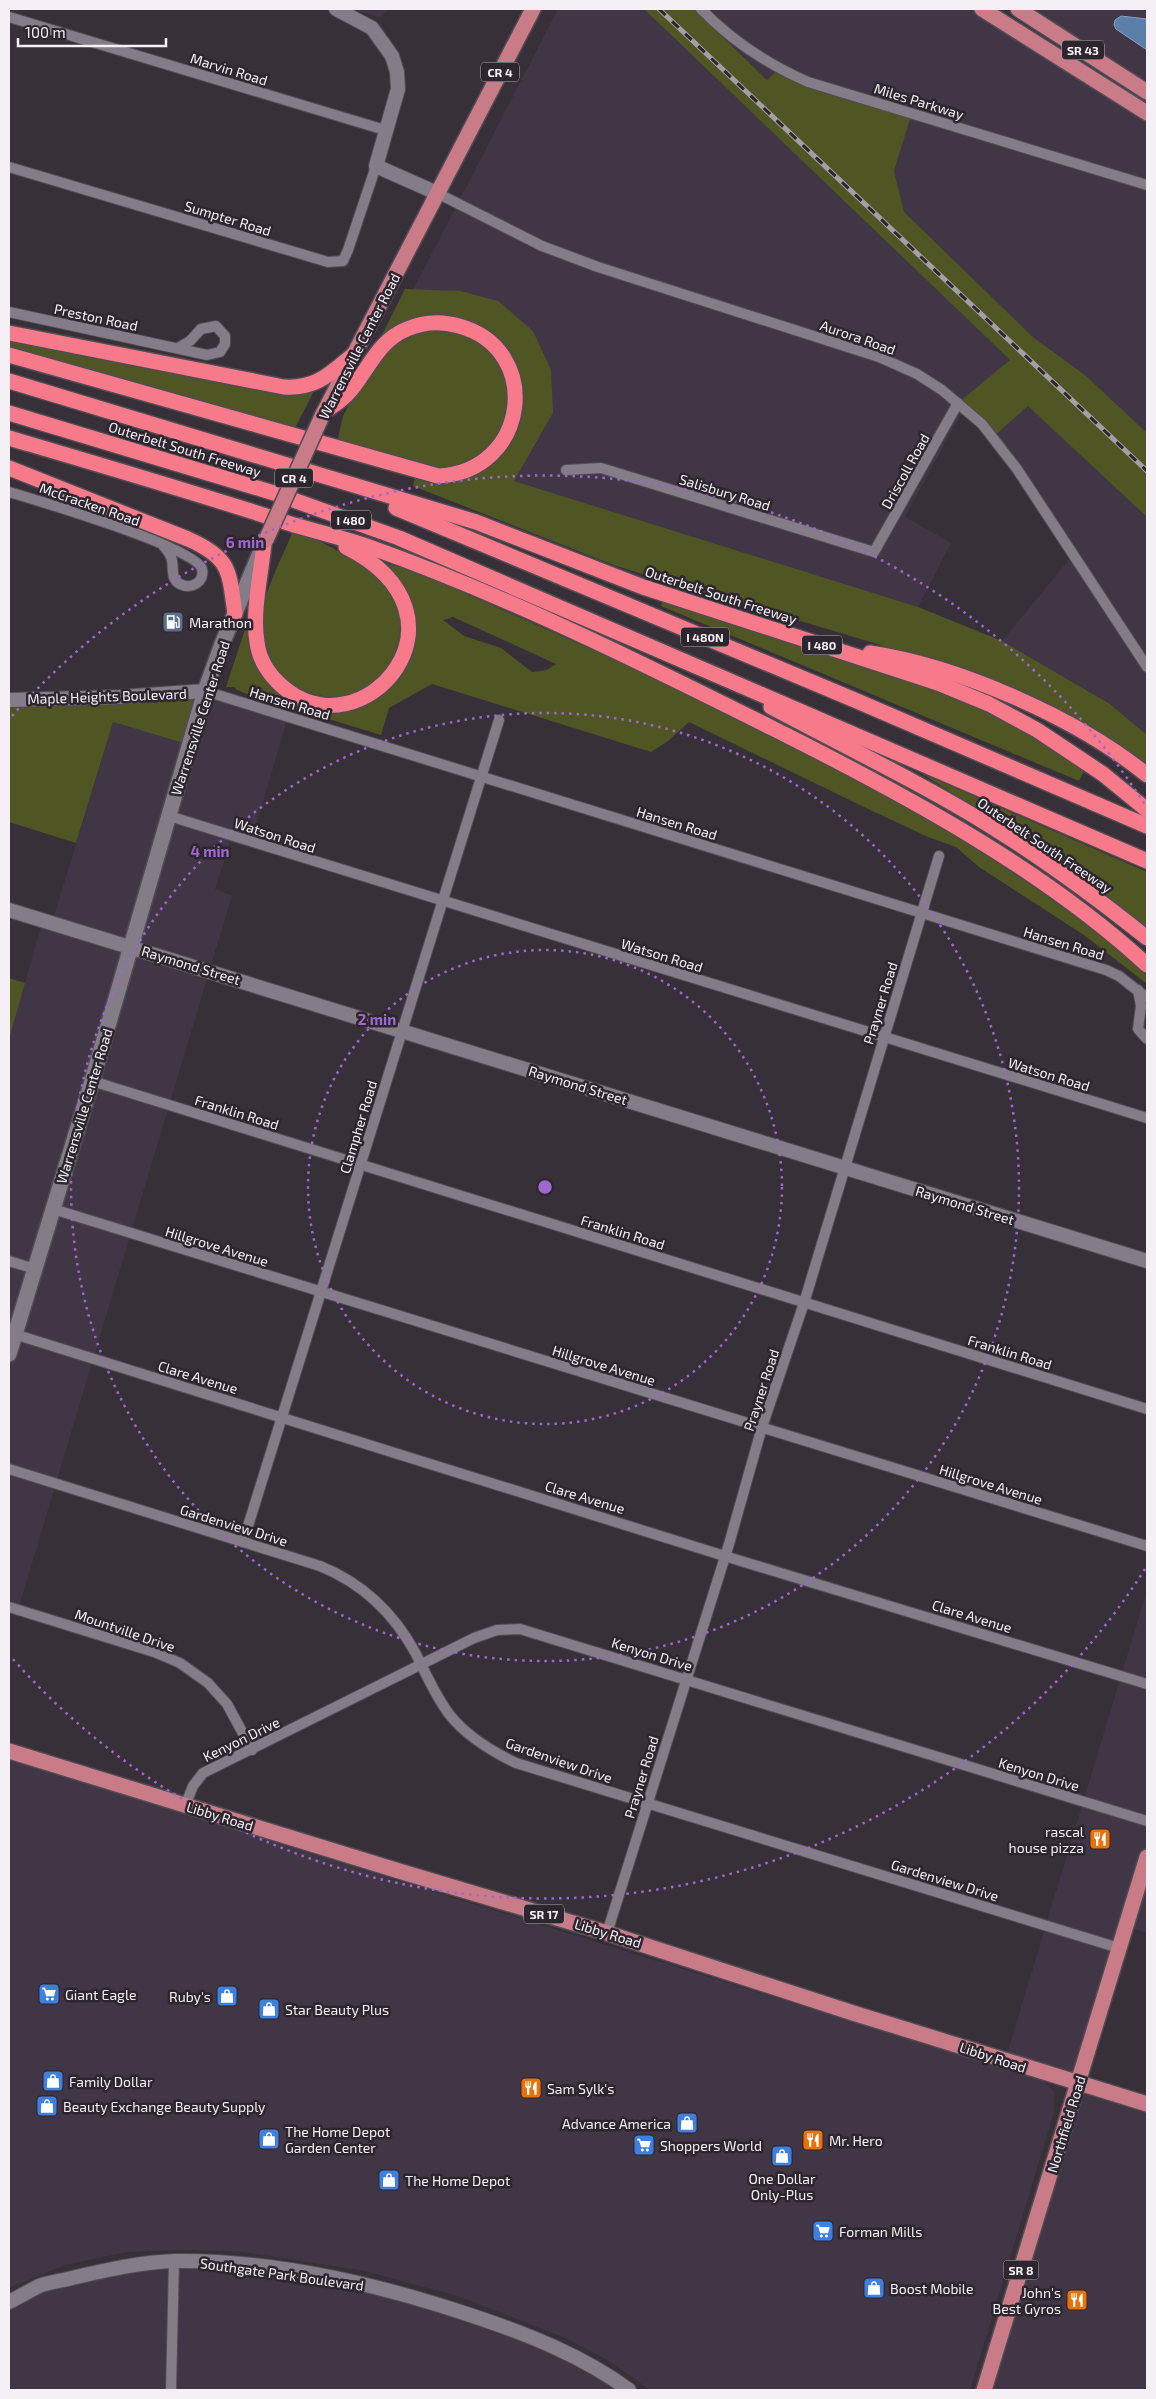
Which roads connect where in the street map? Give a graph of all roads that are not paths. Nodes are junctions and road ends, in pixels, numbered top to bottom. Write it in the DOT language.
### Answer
graph roads {
  1 [pos="336,9"];
  2 [pos="533,9"];
  3 [pos="701,9"];
  4 [pos="982,9"];
  5 [pos="1018,9"];
  6 [pos="9,17"];
  7 [pos="1147,92"];
  8 [pos="1147,113"];
  9 [pos="385,130"];
  10 [pos="376,166"];
  11 [pos="9,167"];
  12 [pos="1147,185"];
  13 [pos="439,194"];
  14 [pos="9,312"];
  15 [pos="9,333"];
  16 [pos="178,348"];
  17 [pos="9,355"];
  18 [pos="354,355"];
  19 [pos="9,381"];
  20 [pos="958,403"];
  21 [pos="9,413"];
  22 [pos="324,414"];
  23 [pos="9,438"];
  24 [pos="9,468"];
  25 [pos="566,470"];
  26 [pos="319,476"];
  27 [pos="9,492"];
  28 [pos="299,526"];
  29 [pos="265,542"];
  30 [pos="162,544"];
  31 [pos="874,552"];
  32 [pos="235,614"];
  33 [pos="825,646"];
  34 [pos="682,660"];
  35 [pos="1147,667"];
  36 [pos="205,691"];
  37 [pos="9,700"];
  38 [pos="499,720"];
  39 [pos="1147,775"];
  40 [pos="482,777"];
  41 [pos="1147,810"];
  42 [pos="169,816"];
  43 [pos="1147,826"];
  44 [pos="939,856"];
  45 [pos="1147,861"];
  46 [pos="443,903"];
  47 [pos="9,910"];
  48 [pos="922,913"];
  49 [pos="1147,938"];
  50 [pos="131,947"];
  51 [pos="1147,965"];
  52 [pos="1137,989"];
  53 [pos="1147,998"];
  54 [pos="402,1031"];
  55 [pos="884,1037"];
  56 [pos="1147,1039"];
  57 [pos="92,1081"];
  58 [pos="1147,1118"];
  59 [pos="361,1165"];
  60 [pos="844,1167"];
  61 [pos="53,1209"];
  62 [pos="9,1261"];
  63 [pos="1147,1261"];
  64 [pos="35,1269"];
  65 [pos="321,1292"];
  66 [pos="804,1303"];
  67 [pos="14,1334"];
  68 [pos="9,1354"];
  69 [pos="1147,1409"];
  70 [pos="283,1417"];
  71 [pos="762,1427"];
  72 [pos="9,1470"];
  73 [pos="243,1542"];
  74 [pos="1147,1546"];
  75 [pos="725,1556"];
  76 [pos="9,1607"];
  77 [pos="421,1665"];
  78 [pos="686,1679"];
  79 [pos="1147,1684"];
  80 [pos="252,1750"];
  81 [pos="9,1751"];
  82 [pos="647,1804"];
  83 [pos="185,1806"];
  84 [pos="1147,1821"];
  85 [pos="1147,1857"];
  86 [pos="607,1932"];
  87 [pos="1119,1948"];
  88 [pos="1078,2084"];
  89 [pos="1147,2104"];
  90 [pos="174,2261"];
  91 [pos="9,2302"];
  92 [pos="171,2390"];
  93 [pos="629,2390"];
  94 [pos="984,2390"];
  1 -- 9 [label="street"];
  2 -- 13 [label="main road, Warrensville Center Road / CR 4"];
  3 -- 12 [label="street, Miles Parkway"];
  4 -- 8 [label="main road, SR 43"];
  5 -- 7 [label="main road, SR 43"];
  6 -- 9 [label="street, Marvin Road"];
  9 -- 10 [label="street"];
  10 -- 11 [label="street, Sumpter Road"];
  10 -- 13 [label="street"];
  13 -- 18 [label="main road, Warrensville Center Road / CR 4"];
  13 -- 20 [label="street, Aurora Road"];
  14 -- 16 [label="street, Preston Road"];
  15 -- 18 [label="highway"];
  17 -- 22 [label="highway"];
  18 -- 22 [label="main road, Warrensville Center Road / CR 4"];
  19 -- 26 [label="highway, Outerbelt South Freeway / I 480"];
  20 -- 31 [label="street, Driscoll Road"];
  20 -- 35 [label="street, Aurora Road"];
  21 -- 34 [label="highway, Outerbelt South Freeway / I 480"];
  22 -- 29 [label="main road, Warrensville Center Road / CR 4, bridge"];
  23 -- 28 [label="highway"];
  24 -- 32 [label="highway"];
  25 -- 31 [label="street, Salisbury Road"];
  26 -- 33 [label="highway, Outerbelt South Freeway / I 480"];
  26 -- 43 [label="highway, Outerbelt South Freeway / I 480N"];
  27 -- 30 [label="street, McCracken Road"];
  28 -- 29 [label="highway"];
  28 -- 51 [label="highway"];
  29 -- 32 [label="main road, Warrensville Center Road / CR 4"];
  30 -- 30 [label="street, McCracken Road"];
  32 -- 36 [label="main road, Warrensville Center Road / CR 4"];
  33 -- 39 [label="highway"];
  33 -- 41 [label="highway, Outerbelt South Freeway / I 480"];
  34 -- 45 [label="highway, Outerbelt South Freeway / I 480N"];
  34 -- 49 [label="highway, Outerbelt South Freeway / I 480"];
  36 -- 37 [label="street, Maple Heights Boulevard"];
  36 -- 40 [label="street, Hansen Road"];
  36 -- 42 [label="main road, Warrensville Center Road / CR 4"];
  38 -- 40 [label="street, Clampher Road"];
  40 -- 46 [label="street, Clampher Road"];
  40 -- 48 [label="street, Hansen Road"];
  42 -- 46 [label="street, Watson Road"];
  42 -- 50 [label="main road, Warrensville Center Road / CR 4"];
  44 -- 48 [label="street, Prayner Road"];
  46 -- 54 [label="street, Clampher Road"];
  46 -- 55 [label="street, Watson Road"];
  47 -- 50 [label="street, Raymond Street"];
  48 -- 52 [label="street, Hansen Road"];
  48 -- 55 [label="street, Prayner Road"];
  50 -- 54 [label="street, Raymond Street"];
  50 -- 57 [label="main road, Warrensville Center Road / CR 4"];
  52 -- 53 [label="street, Hansen Road"];
  52 -- 56 [label="street"];
  54 -- 59 [label="street, Clampher Road"];
  54 -- 60 [label="street, Raymond Street"];
  55 -- 58 [label="street, Watson Road"];
  55 -- 60 [label="street, Prayner Road"];
  57 -- 59 [label="street, Franklin Road"];
  57 -- 61 [label="main road, Warrensville Center Road / CR 4"];
  59 -- 65 [label="street, Clampher Road"];
  59 -- 66 [label="street, Franklin Road"];
  60 -- 63 [label="street, Raymond Street"];
  60 -- 66 [label="street, Prayner Road"];
  61 -- 64 [label="main road, Warrensville Center Road / CR 4"];
  61 -- 65 [label="street, Hillgrove Avenue"];
  62 -- 64 [label="street"];
  64 -- 67 [label="main road, Warrensville Center Road / CR 4"];
  65 -- 70 [label="street, Clampher Road"];
  65 -- 71 [label="street, Hillgrove Avenue"];
  66 -- 69 [label="street, Franklin Road"];
  66 -- 71 [label="street, Prayner Road"];
  67 -- 68 [label="main road, Warrensville Center Road / CR 4"];
  67 -- 70 [label="street, Clare Avenue"];
  70 -- 73 [label="street, Clampher Road"];
  70 -- 75 [label="street, Clare Avenue"];
  71 -- 74 [label="street, Hillgrove Avenue"];
  71 -- 75 [label="street, Prayner Road"];
  72 -- 73 [label="street, Gardenview Drive"];
  73 -- 77 [label="street, Gardenview Drive"];
  75 -- 78 [label="street, Prayner Road"];
  75 -- 79 [label="street, Clare Avenue"];
  76 -- 80 [label="street, Mountville Drive"];
  77 -- 78 [label="street, Kenyon Drive"];
  77 -- 80 [label="street, Kenyon Drive"];
  77 -- 82 [label="street, Gardenview Drive"];
  78 -- 82 [label="street, Prayner Road"];
  78 -- 84 [label="street, Kenyon Drive"];
  80 -- 83 [label="street, Kenyon Drive"];
  81 -- 83 [label="main road, Libby Road / SR 17"];
  82 -- 86 [label="street, Prayner Road"];
  82 -- 87 [label="street, Gardenview Drive"];
  83 -- 86 [label="main road, Libby Road / SR 17"];
  85 -- 87 [label="main road, Northfield Road / SR 8"];
  86 -- 88 [label="main road, Libby Road / SR 17"];
  87 -- 88 [label="main road, Northfield Road / SR 8"];
  88 -- 89 [label="main road, Libby Road / SR 17"];
  88 -- 94 [label="main road, Northfield Road / SR 8"];
  90 -- 91 [label="street, Southgate Park Boulevard"];
  90 -- 92 [label="street"];
  90 -- 93 [label="street, Southgate Park Boulevard"];
}
